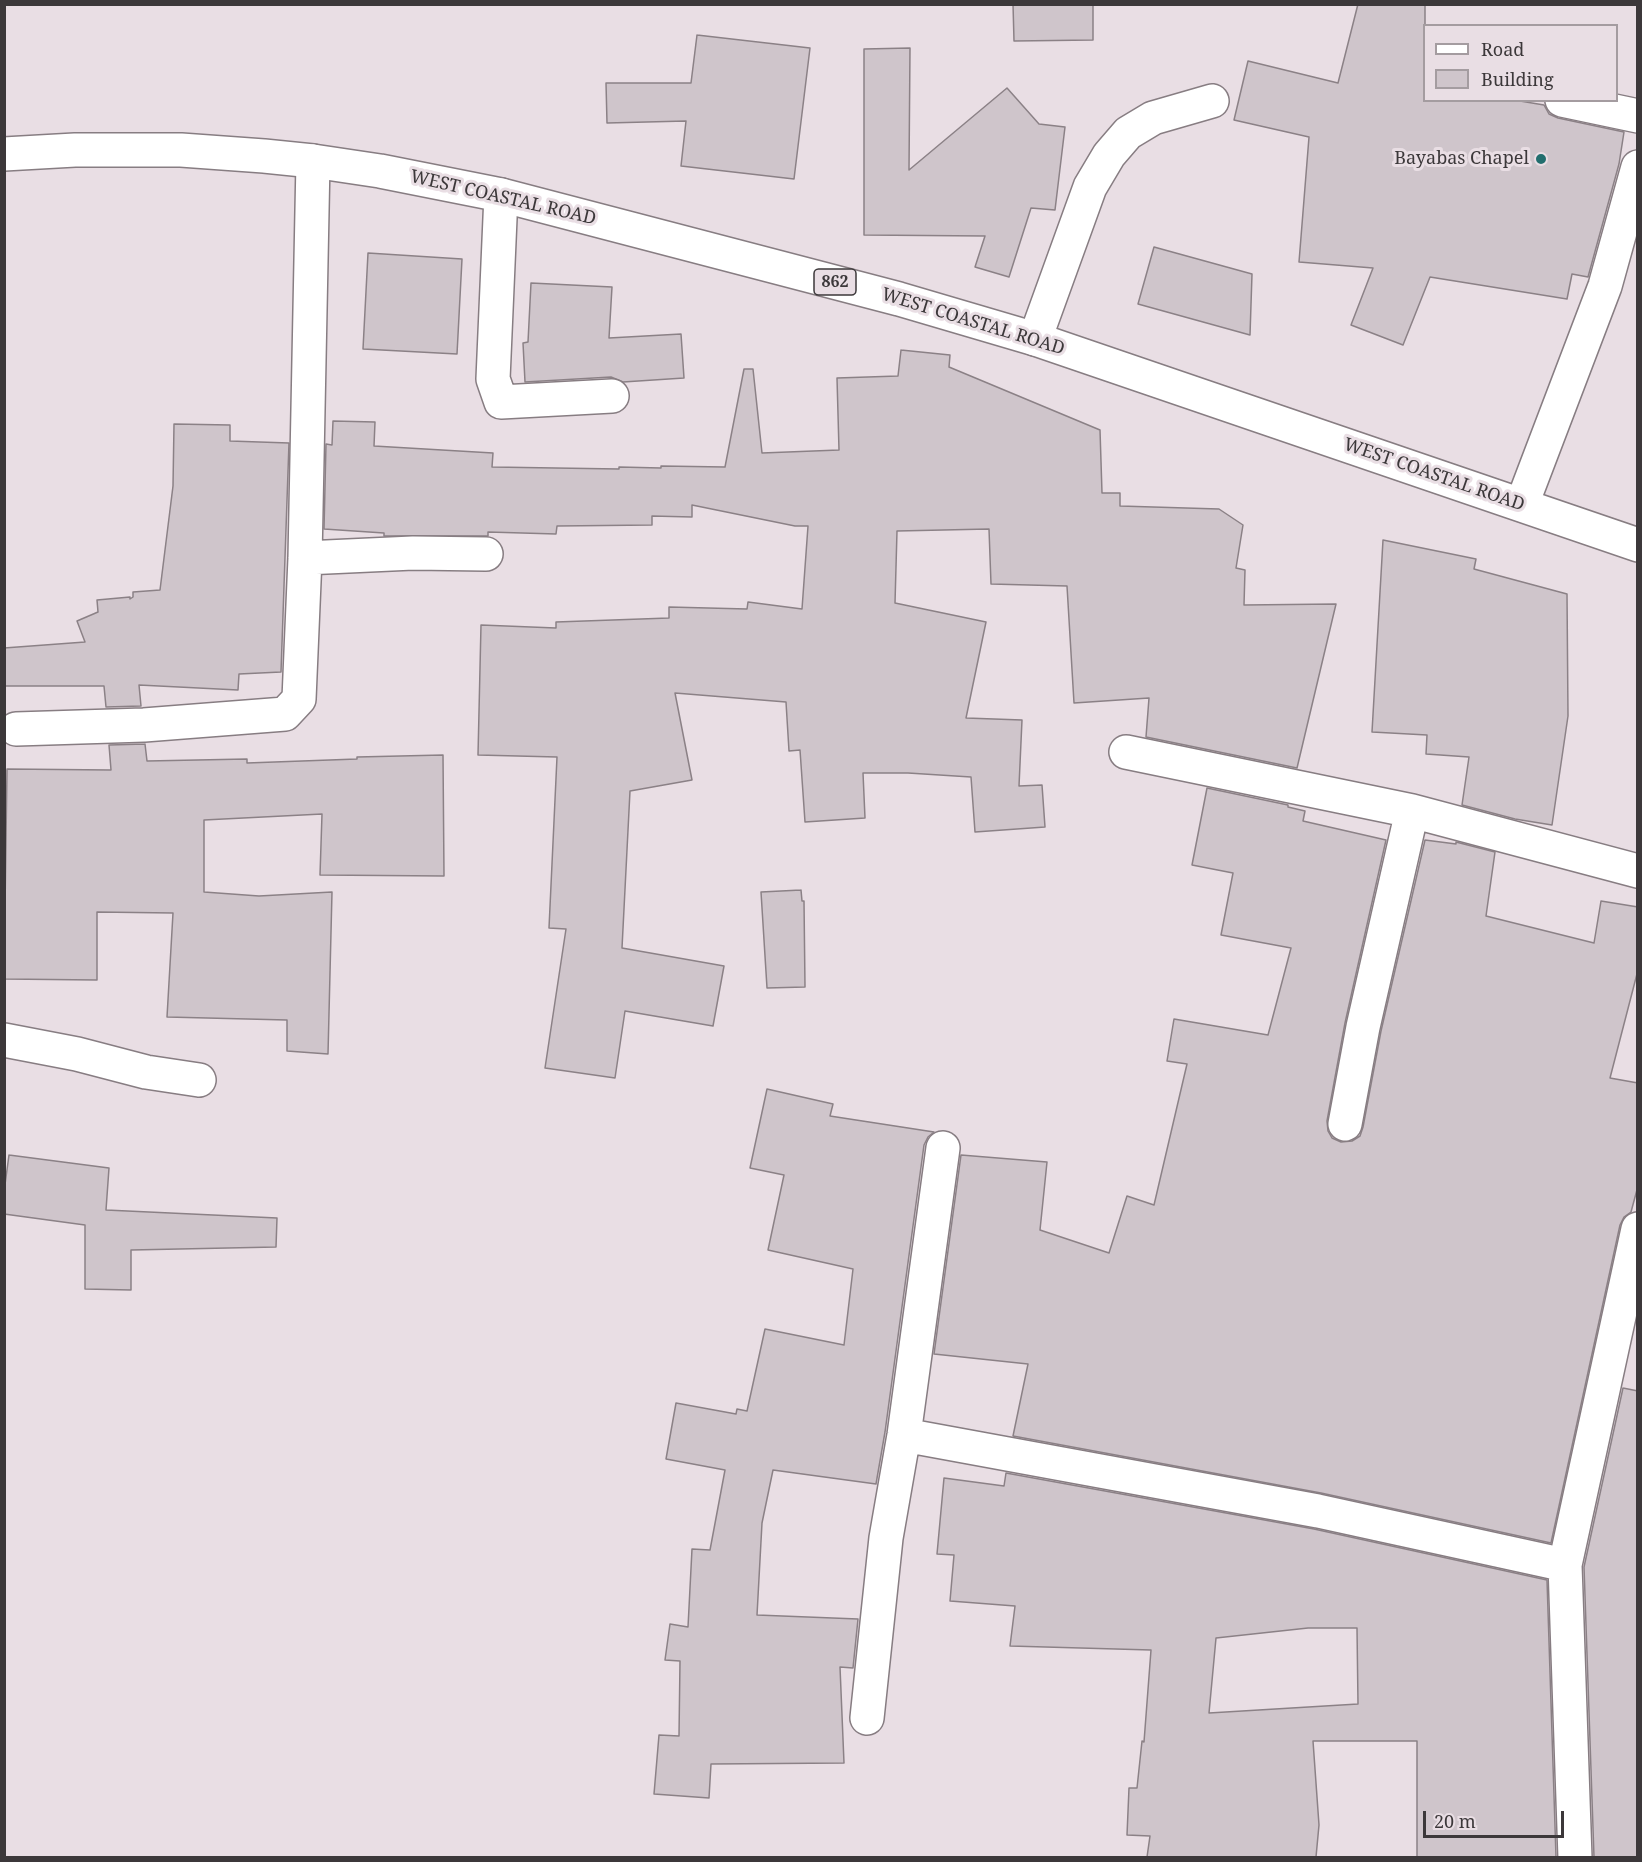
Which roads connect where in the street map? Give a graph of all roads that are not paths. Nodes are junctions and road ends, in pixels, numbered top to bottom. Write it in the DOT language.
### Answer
graph roads {
  1 [pos="1212,101"];
  2 [pos="1572,102"];
  3 [pos="1638,116"];
  4 [pos="4,154"];
  5 [pos="313,161"];
  6 [pos="1638,167"];
  7 [pos="501,195"];
  8 [pos="1035,339"];
  9 [pos="612,396"];
  10 [pos="1522,504"];
  11 [pos="1638,545"];
  12 [pos="486,554"];
  13 [pos="305,558"];
  14 [pos="16,729"];
  15 [pos="1126,752"];
  16 [pos="1412,811"];
  17 [pos="1638,871"];
  18 [pos="4,1040"];
  19 [pos="199,1080"];
  20 [pos="1345,1124"];
  21 [pos="943,1148"];
  22 [pos="1638,1229"];
  23 [pos="904,1435"];
  24 [pos="1565,1565"];
  25 [pos="867,1718"];
  26 [pos="1575,1857"];
  1 -- 8 [label="street"];
  2 -- 3 [label="street"];
  4 -- 5 [label="street, WEST COASTAL ROAD / 862"];
  5 -- 7 [label="street, WEST COASTAL ROAD / 862"];
  5 -- 13 [label="street"];
  6 -- 10 [label="street"];
  7 -- 8 [label="street, WEST COASTAL ROAD / 862"];
  7 -- 9 [label="street"];
  8 -- 10 [label="street, WEST COASTAL ROAD / 862"];
  10 -- 11 [label="street, WEST COASTAL ROAD / 862"];
  12 -- 13 [label="street"];
  13 -- 14 [label="street"];
  15 -- 16 [label="street"];
  16 -- 17 [label="street"];
  16 -- 20 [label="street"];
  18 -- 19 [label="street"];
  21 -- 23 [label="street"];
  22 -- 24 [label="street"];
  23 -- 24 [label="street"];
  23 -- 25 [label="street"];
  24 -- 26 [label="street"];
}
